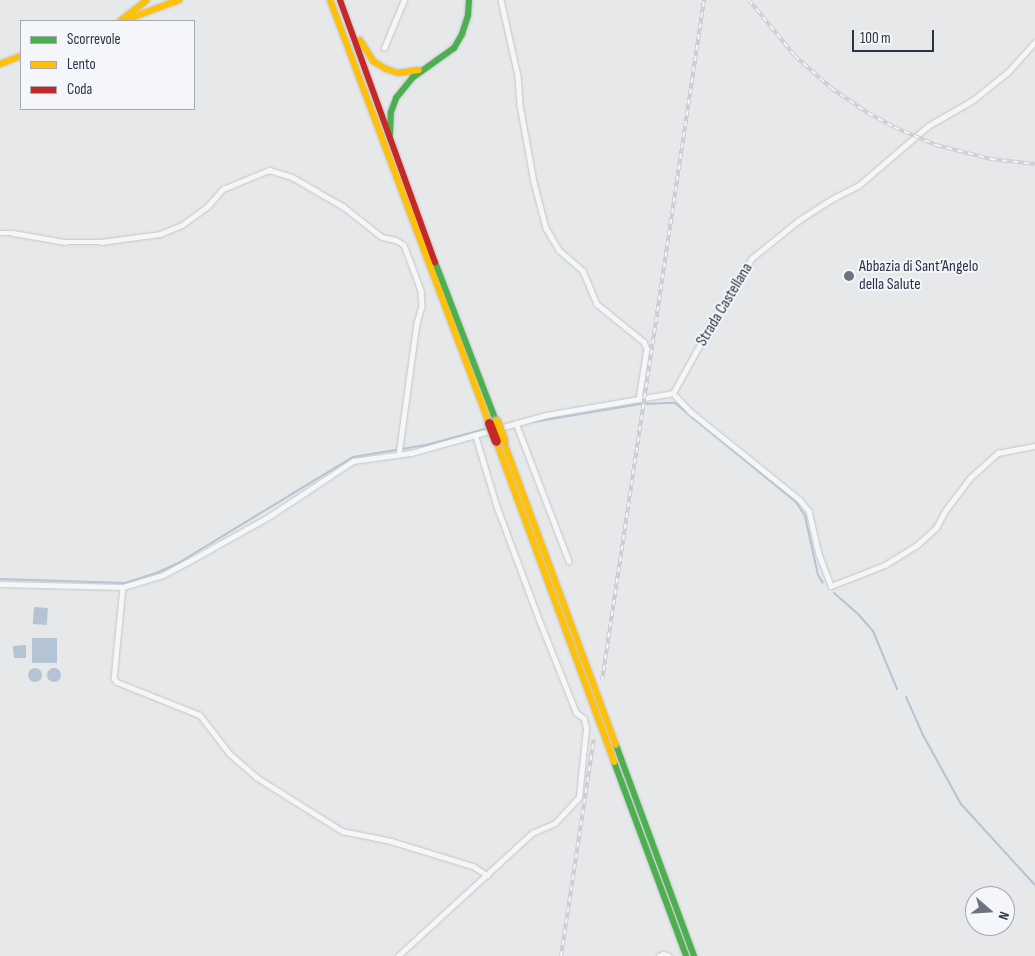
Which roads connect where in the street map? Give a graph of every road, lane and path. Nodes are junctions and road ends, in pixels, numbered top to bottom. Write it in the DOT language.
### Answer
graph roads {
  1 [pos="147,0"];
  2 [pos="177,0"];
  3 [pos="330,0"];
  4 [pos="404,0"];
  5 [pos="469,0"];
  6 [pos="500,0"];
  7 [pos="341,3"];
  8 [pos="121,20"];
  9 [pos="123,20"];
  10 [pos="1035,42"];
  11 [pos="384,48"];
  12 [pos="20,56"];
  13 [pos="0,64"];
  14 [pos="431,66"];
  15 [pos="390,140"];
  16 [pos="0,233"];
  17 [pos="674,393"];
  18 [pos="639,399"];
  19 [pos="493,422"];
  20 [pos="516,422"];
  21 [pos="475,435"];
  22 [pos="1035,446"];
  23 [pos="399,454"];
  24 [pos="569,561"];
  25 [pos="0,584"];
  26 [pos="122,587"];
  27 [pos="487,875"];
  28 [pos="690,955"];
  29 [pos="398,956"];
  30 [pos="659,956"];
  31 [pos="669,956"];
  1 -- 8 [label="main road"];
  2 -- 9 [label="main road"];
  3 -- 19 [label="main road"];
  4 -- 11 [label="street"];
  5 -- 14 [label="main road"];
  6 -- 18 [label="street"];
  7 -- 14 [label="main road"];
  7 -- 15 [label="main road"];
  10 -- 17 [label="street, Strada Castellana"];
  12 -- 13 [label="main road"];
  14 -- 15 [label="main road"];
  15 -- 19 [label="main road"];
  16 -- 23 [label="street"];
  17 -- 18 [label="street"];
  17 -- 22 [label="street"];
  18 -- 20 [label="street"];
  19 -- 28 [label="main road, bridge"];
  20 -- 21 [label="street"];
  20 -- 24 [label="street"];
  21 -- 23 [label="street"];
  21 -- 27 [label="street"];
  23 -- 26 [label="street"];
  25 -- 26 [label="street"];
  26 -- 27 [label="street"];
  27 -- 29 [label="street"];
  30 -- 31 [label="street"];
}
